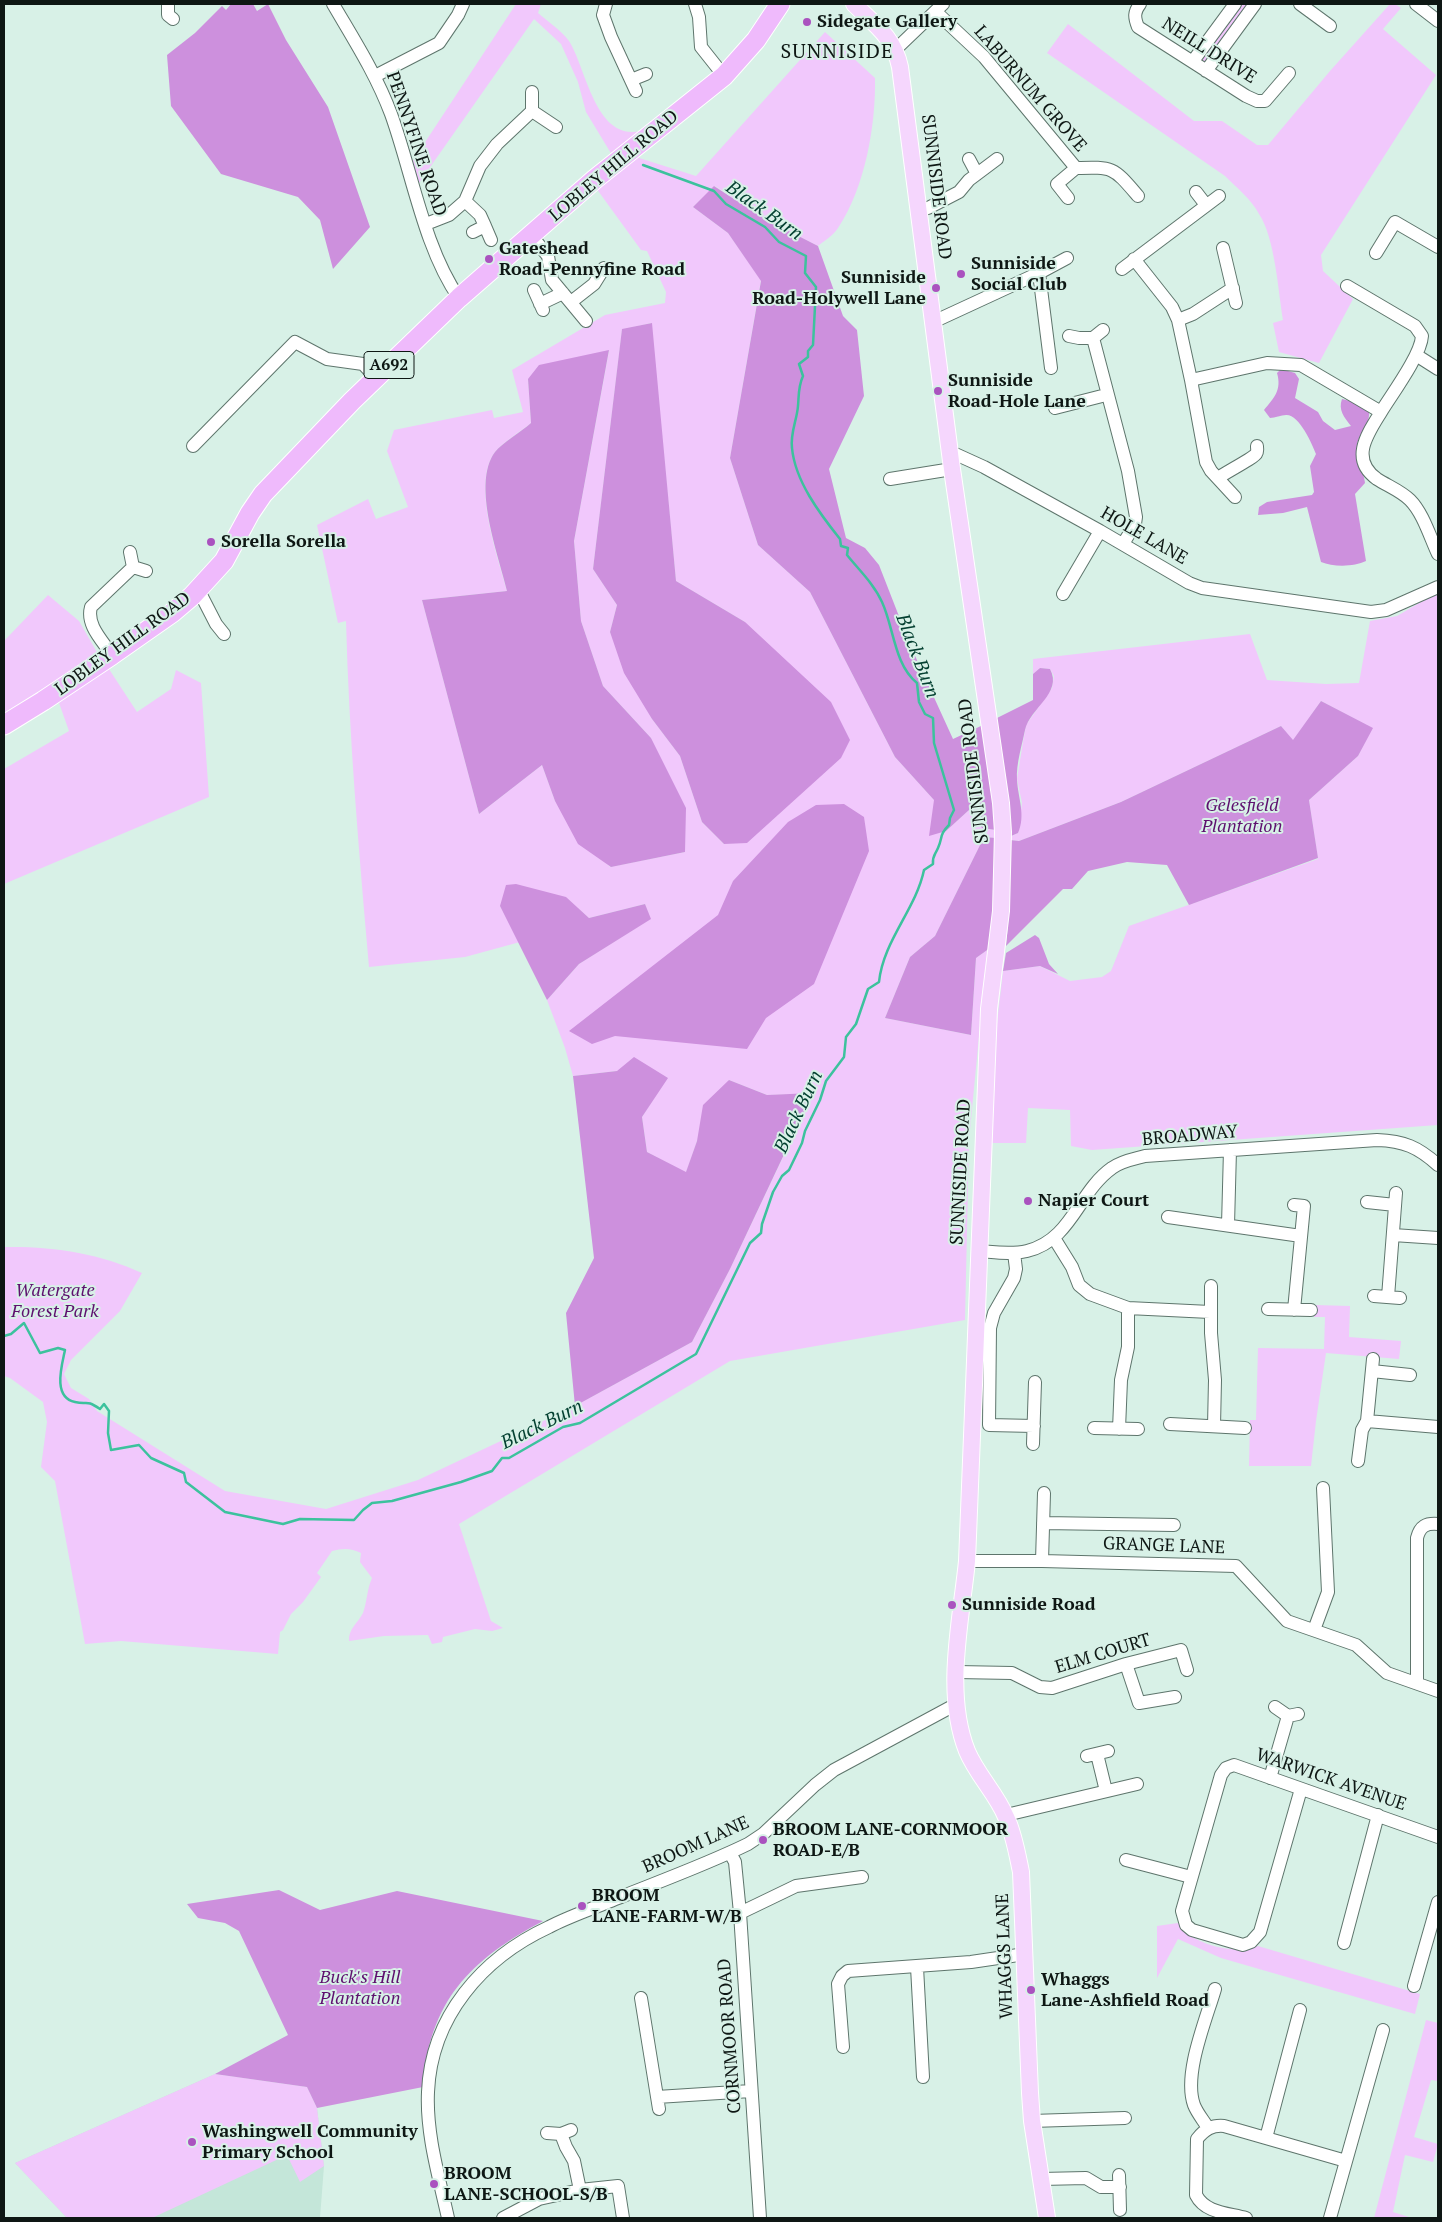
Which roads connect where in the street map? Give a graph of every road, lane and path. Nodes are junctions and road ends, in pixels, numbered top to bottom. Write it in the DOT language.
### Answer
graph roads {
  1 [pos="168,4"];
  2 [pos="333,4"];
  3 [pos="463,4"];
  4 [pos="606,4"];
  5 [pos="695,4"];
  6 [pos="780,4"];
  7 [pos="854,4"];
  8 [pos="1140,4"];
  9 [pos="1235,4"];
  10 [pos="1255,4"];
  11 [pos="1300,4"];
  12 [pos="1416,4"];
  13 [pos="940,8"];
  14 [pos="174,19"];
  15 [pos="1438,21"];
  16 [pos="1329,26"];
  17 [pos="896,49"];
  18 [pos="1193,61"];
  19 [pos="1206,71"];
  20 [pos="646,74"];
  21 [pos="1270,75"];
  22 [pos="375,76"];
  23 [pos="724,76"];
  24 [pos="532,92"];
  25 [pos="532,111"];
  26 [pos="556,127"];
  27 [pos="969,159"];
  28 [pos="997,159"];
  29 [pos="1076,168"];
  30 [pos="978,174"];
  31 [pos="1196,192"];
  32 [pos="1138,196"];
  33 [pos="1219,196"];
  34 [pos="1068,198"];
  35 [pos="464,201"];
  36 [pos="1206,205"];
  37 [pos="920,210"];
  38 [pos="426,224"];
  39 [pos="485,226"];
  40 [pos="473,232"];
  41 [pos="531,235"];
  42 [pos="491,240"];
  43 [pos="1438,247"];
  44 [pos="1223,248"];
  45 [pos="1376,253"];
  46 [pos="1067,258"];
  47 [pos="1134,259"];
  48 [pos="604,268"];
  49 [pos="1122,269"];
  50 [pos="1039,273"];
  51 [pos="1347,286"];
  52 [pos="1233,288"];
  53 [pos="534,290"];
  54 [pos="459,298"];
  55 [pos="567,298"];
  56 [pos="1236,303"];
  57 [pos="1178,320"];
  58 [pos="586,321"];
  59 [pos="933,322"];
  60 [pos="1103,330"];
  61 [pos="1069,336"];
  62 [pos="1093,338"];
  63 [pos="1416,355"];
  64 [pos="1051,368"];
  65 [pos="1438,369"];
  66 [pos="376,378"];
  67 [pos="1191,380"];
  68 [pos="1106,395"];
  69 [pos="1055,408"];
  70 [pos="1381,412"];
  71 [pos="193,446"];
  72 [pos="1257,446"];
  73 [pos="951,452"];
  74 [pos="952,469"];
  75 [pos="1218,478"];
  76 [pos="890,479"];
  77 [pos="1235,497"];
  78 [pos="1100,530"];
  79 [pos="1123,544"];
  80 [pos="130,552"];
  81 [pos="1438,554"];
  82 [pos="133,567"];
  83 [pos="146,572"];
  84 [pos="1438,586"];
  85 [pos="198,590"];
  86 [pos="1063,594"];
  87 [pos="224,634"];
  88 [pos="112,655"];
  89 [pos="4,724"];
  90 [pos="1230,1150"];
  91 [pos="1438,1165"];
  92 [pos="1367,1202"];
  93 [pos="1294,1205"];
  94 [pos="1168,1217"];
  95 [pos="1228,1225"];
  96 [pos="1393,1235"];
  97 [pos="1301,1236"];
  98 [pos="1054,1238"];
  99 [pos="1438,1238"];
  100 [pos="978,1251"];
  101 [pos="1014,1253"];
  102 [pos="1211,1286"];
  103 [pos="1374,1296"];
  104 [pos="1128,1308"];
  105 [pos="1268,1309"];
  106 [pos="1294,1310"];
  107 [pos="1311,1310"];
  108 [pos="1210,1312"];
  109 [pos="1410,1375"];
  110 [pos="1035,1382"];
  111 [pos="1367,1421"];
  112 [pos="1170,1424"];
  113 [pos="1034,1426"];
  114 [pos="1214,1426"];
  115 [pos="1438,1427"];
  116 [pos="1094,1428"];
  117 [pos="1119,1428"];
  118 [pos="1244,1428"];
  119 [pos="1138,1429"];
  120 [pos="1033,1444"];
  121 [pos="1358,1461"];
  122 [pos="1323,1488"];
  123 [pos="1044,1493"];
  124 [pos="1043,1523"];
  125 [pos="1438,1524"];
  126 [pos="1174,1525"];
  127 [pos="967,1561"];
  128 [pos="1042,1561"];
  129 [pos="1314,1630"];
  130 [pos="1126,1664"];
  131 [pos="1187,1670"];
  132 [pos="957,1672"];
  133 [pos="1417,1683"];
  134 [pos="1438,1691"];
  135 [pos="1170,1696"];
  136 [pos="958,1706"];
  137 [pos="1275,1708"];
  138 [pos="1097,1754"];
  139 [pos="1270,1778"];
  140 [pos="1136,1784"];
  141 [pos="1301,1788"];
  142 [pos="1106,1791"];
  143 [pos="1006,1815"];
  144 [pos="1378,1815"];
  145 [pos="1438,1837"];
  146 [pos="730,1853"];
  147 [pos="1126,1860"];
  148 [pos="862,1877"];
  149 [pos="1191,1877"];
  150 [pos="1438,1902"];
  151 [pos="740,1913"];
  152 [pos="1344,1943"];
  153 [pos="1025,1954"];
  154 [pos="917,1967"];
  155 [pos="1414,1986"];
  156 [pos="1215,1989"];
  157 [pos="641,1998"];
  158 [pos="1300,2010"];
  159 [pos="1383,2030"];
  160 [pos="843,2047"];
  161 [pos="923,2077"];
  162 [pos="751,2090"];
  163 [pos="1125,2118"];
  164 [pos="1032,2121"];
  165 [pos="1208,2128"];
  166 [pos="547,2133"];
  167 [pos="1266,2138"];
  168 [pos="1346,2161"];
  169 [pos="1041,2179"];
  170 [pos="580,2190"];
  171 [pos="1120,2210"];
  172 [pos="448,2218"];
  173 [pos="503,2218"];
  174 [pos="623,2218"];
  175 [pos="760,2218"];
  176 [pos="1047,2218"];
  177 [pos="1246,2218"];
  178 [pos="1330,2218"];
  1 -- 14 [label="street"];
  2 -- 22 [label="street, PENNYFINE ROAD"];
  3 -- 22 [label="street"];
  4 -- 20 [label="street"];
  5 -- 23 [label="street"];
  6 -- 23 [label="highway, LOBLEY HILL ROAD / A692"];
  7 -- 17 [label="main road, SUNNISIDE ROAD"];
  8 -- 18 [label="street, NEILL DRIVE"];
  9 -- 18 [label="street"];
  10 -- 19 [label="street"];
  11 -- 16 [label="street"];
  12 -- 15 [label="street"];
  13 -- 17 [label="street"];
  13 -- 29 [label="street, LABURNUM GROVE"];
  17 -- 37 [label="main road, SUNNISIDE ROAD"];
  18 -- 19 [label="street, NEILL DRIVE"];
  19 -- 21 [label="street, NEILL DRIVE"];
  22 -- 38 [label="street, PENNYFINE ROAD"];
  23 -- 41 [label="highway, LOBLEY HILL ROAD / A692"];
  24 -- 25 [label="street"];
  25 -- 26 [label="street"];
  25 -- 35 [label="street"];
  27 -- 30 [label="street"];
  28 -- 30 [label="street"];
  29 -- 32 [label="street, LABURNUM GROVE"];
  29 -- 34 [label="street, LABURNUM GROVE"];
  30 -- 37 [label="street"];
  31 -- 36 [label="street"];
  33 -- 36 [label="street"];
  35 -- 38 [label="street"];
  35 -- 39 [label="street"];
  36 -- 47 [label="street"];
  37 -- 59 [label="main road, SUNNISIDE ROAD"];
  38 -- 54 [label="street, PENNYFINE ROAD"];
  39 -- 40 [label="street"];
  39 -- 42 [label="street"];
  41 -- 54 [label="highway, LOBLEY HILL ROAD / A692"];
  41 -- 55 [label="street"];
  43 -- 45 [label="street"];
  44 -- 52 [label="street"];
  46 -- 50 [label="street"];
  47 -- 49 [label="street"];
  47 -- 57 [label="street"];
  48 -- 55 [label="street"];
  50 -- 59 [label="street"];
  50 -- 64 [label="street"];
  51 -- 63 [label="street"];
  52 -- 56 [label="street"];
  52 -- 57 [label="street"];
  53 -- 55 [label="street"];
  54 -- 66 [label="highway, LOBLEY HILL ROAD / A692"];
  55 -- 58 [label="street"];
  57 -- 67 [label="street"];
  59 -- 73 [label="main road, SUNNISIDE ROAD"];
  60 -- 62 [label="street"];
  61 -- 62 [label="street"];
  62 -- 68 [label="street"];
  63 -- 65 [label="street"];
  63 -- 70 [label="street"];
  66 -- 71 [label="street"];
  66 -- 85 [label="highway, LOBLEY HILL ROAD / A692"];
  67 -- 70 [label="street"];
  67 -- 75 [label="street"];
  68 -- 69 [label="street"];
  68 -- 79 [label="street"];
  70 -- 81 [label="street"];
  72 -- 75 [label="street"];
  73 -- 74 [label="main road, SUNNISIDE ROAD"];
  73 -- 78 [label="street, HOLE LANE"];
  74 -- 76 [label="street"];
  74 -- 100 [label="main road, SUNNISIDE ROAD"];
  75 -- 77 [label="street"];
  78 -- 79 [label="street, HOLE LANE"];
  78 -- 86 [label="street"];
  79 -- 84 [label="street, HOLE LANE"];
  80 -- 82 [label="street"];
  82 -- 83 [label="street"];
  82 -- 88 [label="street"];
  85 -- 87 [label="street"];
  85 -- 88 [label="highway, LOBLEY HILL ROAD / A692"];
  88 -- 89 [label="highway, LOBLEY HILL ROAD / A692"];
  90 -- 91 [label="street, BROADWAY"];
  90 -- 95 [label="street"];
  90 -- 98 [label="street, BROADWAY"];
  92 -- 96 [label="street"];
  93 -- 97 [label="street"];
  94 -- 95 [label="street"];
  95 -- 97 [label="street"];
  96 -- 99 [label="street"];
  96 -- 103 [label="street"];
  97 -- 106 [label="street"];
  98 -- 101 [label="street, BROADWAY"];
  98 -- 104 [label="street"];
  100 -- 101 [label="street, BROADWAY"];
  100 -- 127 [label="main road, SUNNISIDE ROAD"];
  101 -- 113 [label="street"];
  102 -- 108 [label="street"];
  104 -- 108 [label="street"];
  104 -- 117 [label="street"];
  105 -- 106 [label="street"];
  106 -- 107 [label="street"];
  108 -- 114 [label="street"];
  109 -- 111 [label="street"];
  110 -- 113 [label="street"];
  111 -- 115 [label="street"];
  111 -- 121 [label="street"];
  112 -- 114 [label="street"];
  113 -- 120 [label="street"];
  114 -- 118 [label="street"];
  116 -- 117 [label="street"];
  117 -- 119 [label="street"];
  122 -- 129 [label="street"];
  123 -- 124 [label="street"];
  124 -- 126 [label="street"];
  124 -- 128 [label="street"];
  125 -- 133 [label="street"];
  127 -- 128 [label="street, GRANGE LANE"];
  127 -- 132 [label="main road, SUNNISIDE ROAD"];
  128 -- 129 [label="street, GRANGE LANE"];
  129 -- 133 [label="street, GRANGE LANE"];
  130 -- 131 [label="street, ELM COURT"];
  130 -- 132 [label="street, ELM COURT"];
  130 -- 135 [label="street"];
  132 -- 136 [label="main road, SUNNISIDE ROAD"];
  133 -- 134 [label="street, GRANGE LANE"];
  136 -- 143 [label="main road, WHAGGS LANE"];
  136 -- 146 [label="street, BROOM LANE"];
  137 -- 139 [label="street"];
  138 -- 142 [label="street"];
  139 -- 141 [label="street, WARWICK AVENUE"];
  139 -- 149 [label="street, WARWICK AVENUE"];
  140 -- 142 [label="street"];
  141 -- 144 [label="street, WARWICK AVENUE"];
  141 -- 149 [label="street, WARWICK AVENUE"];
  142 -- 143 [label="street"];
  143 -- 153 [label="main road, WHAGGS LANE"];
  144 -- 145 [label="street, WARWICK AVENUE"];
  144 -- 152 [label="street"];
  146 -- 151 [label="street, CORNMOOR ROAD"];
  146 -- 172 [label="street, BROOM LANE"];
  147 -- 149 [label="street"];
  148 -- 151 [label="street"];
  150 -- 155 [label="street"];
  151 -- 162 [label="street, CORNMOOR ROAD"];
  153 -- 154 [label="street"];
  153 -- 164 [label="main road, WHAGGS LANE"];
  154 -- 160 [label="street"];
  154 -- 161 [label="street"];
  156 -- 165 [label="street"];
  157 -- 162 [label="street"];
  158 -- 167 [label="street"];
  159 -- 168 [label="street"];
  162 -- 175 [label="street, CORNMOOR ROAD"];
  163 -- 164 [label="street"];
  164 -- 169 [label="main road, WHAGGS LANE"];
  165 -- 167 [label="street"];
  165 -- 177 [label="street"];
  166 -- 170 [label="street"];
  167 -- 168 [label="street"];
  168 -- 178 [label="street"];
  169 -- 171 [label="street"];
  169 -- 176 [label="main road, WHAGGS LANE"];
  170 -- 173 [label="street"];
  170 -- 174 [label="street"];
}
